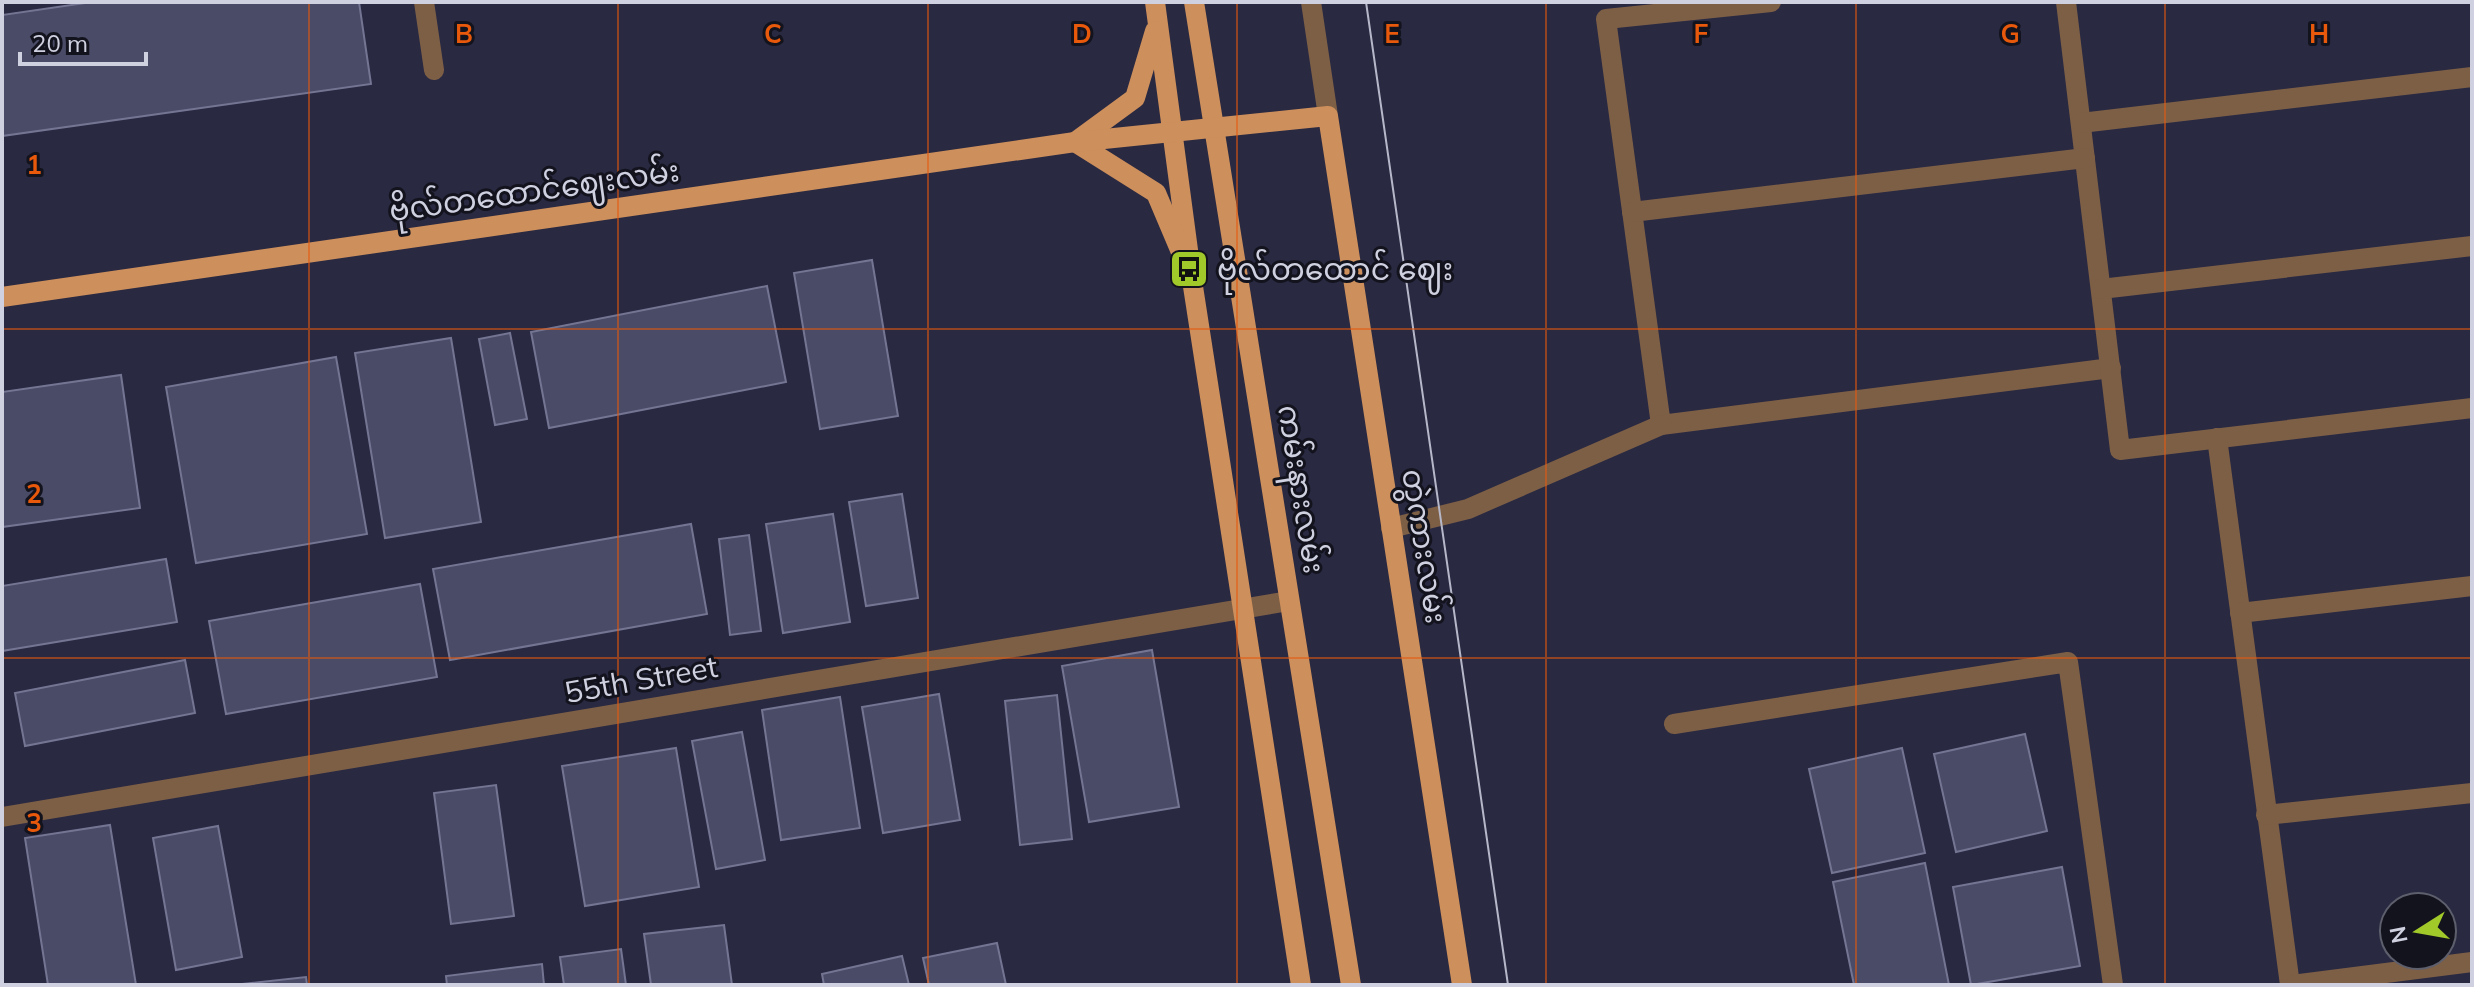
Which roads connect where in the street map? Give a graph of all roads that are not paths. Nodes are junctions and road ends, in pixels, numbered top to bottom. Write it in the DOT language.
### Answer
graph roads {
  1 [pos="424,2"];
  2 [pos="1194,2"];
  3 [pos="1311,2"];
  4 [pos="1771,2"];
  5 [pos="2066,2"];
  6 [pos="1156,12"];
  7 [pos="434,70"];
  8 [pos="2472,77"];
  9 [pos="1328,116"];
  10 [pos="2081,123"];
  11 [pos="1214,128"];
  12 [pos="1171,131"];
  13 [pos="1075,142"];
  14 [pos="2085,158"];
  15 [pos="1632,212"];
  16 [pos="2472,246"];
  17 [pos="1192,280"];
  18 [pos="2101,289"];
  19 [pos="2,297"];
  20 [pos="2111,368"];
  21 [pos="2472,408"];
  22 [pos="1661,425"];
  23 [pos="2217,438"];
  24 [pos="1391,528"];
  25 [pos="2472,586"];
  26 [pos="1289,601"];
  27 [pos="1245,608"];
  28 [pos="2240,613"];
  29 [pos="1674,724"];
  30 [pos="2472,793"];
  31 [pos="2266,815"];
  32 [pos="2,817"];
  33 [pos="2472,962"];
  34 [pos="2409,978"];
  35 [pos="1301,985"];
  36 [pos="1351,985"];
  37 [pos="1462,985"];
  38 [pos="2113,985"];
  39 [pos="2291,985"];
  1 -- 7 [label="street"];
  2 -- 11 [label="main road, ကမ်းနားလမ်း"];
  3 -- 9 [label="street"];
  4 -- 15 [label="street"];
  5 -- 10 [label="street"];
  6 -- 12 [label="main road"];
  6 -- 13 [label="main road"];
  8 -- 10 [label="street"];
  9 -- 11 [label="main road"];
  9 -- 24 [label="main road, တွဲကားလမ်း"];
  10 -- 14 [label="street"];
  11 -- 12 [label="main road"];
  11 -- 26 [label="main road, ကမ်းနားလမ်း"];
  12 -- 13 [label="main road, ဗိုလ်တထောင်ဈေးလမ်း"];
  12 -- 17 [label="main road"];
  13 -- 17 [label="main road"];
  13 -- 19 [label="main road, ဗိုလ်တထောင်ဈေးလမ်း"];
  14 -- 15 [label="street"];
  14 -- 18 [label="street"];
  15 -- 22 [label="street"];
  16 -- 18 [label="street"];
  17 -- 27 [label="main road"];
  18 -- 20 [label="street"];
  20 -- 22 [label="street"];
  20 -- 23 [label="street"];
  21 -- 23 [label="street"];
  22 -- 24 [label="street"];
  23 -- 28 [label="street"];
  24 -- 37 [label="main road, တွဲကားလမ်း"];
  25 -- 28 [label="street"];
  26 -- 27 [label="street, 55th Street"];
  26 -- 36 [label="main road, ကမ်းနားလမ်း"];
  27 -- 32 [label="street, 55th Street"];
  27 -- 35 [label="main road"];
  28 -- 31 [label="street"];
  29 -- 38 [label="street"];
  30 -- 31 [label="street"];
  31 -- 39 [label="street"];
  33 -- 34 [label="street"];
  34 -- 39 [label="street"];
}
